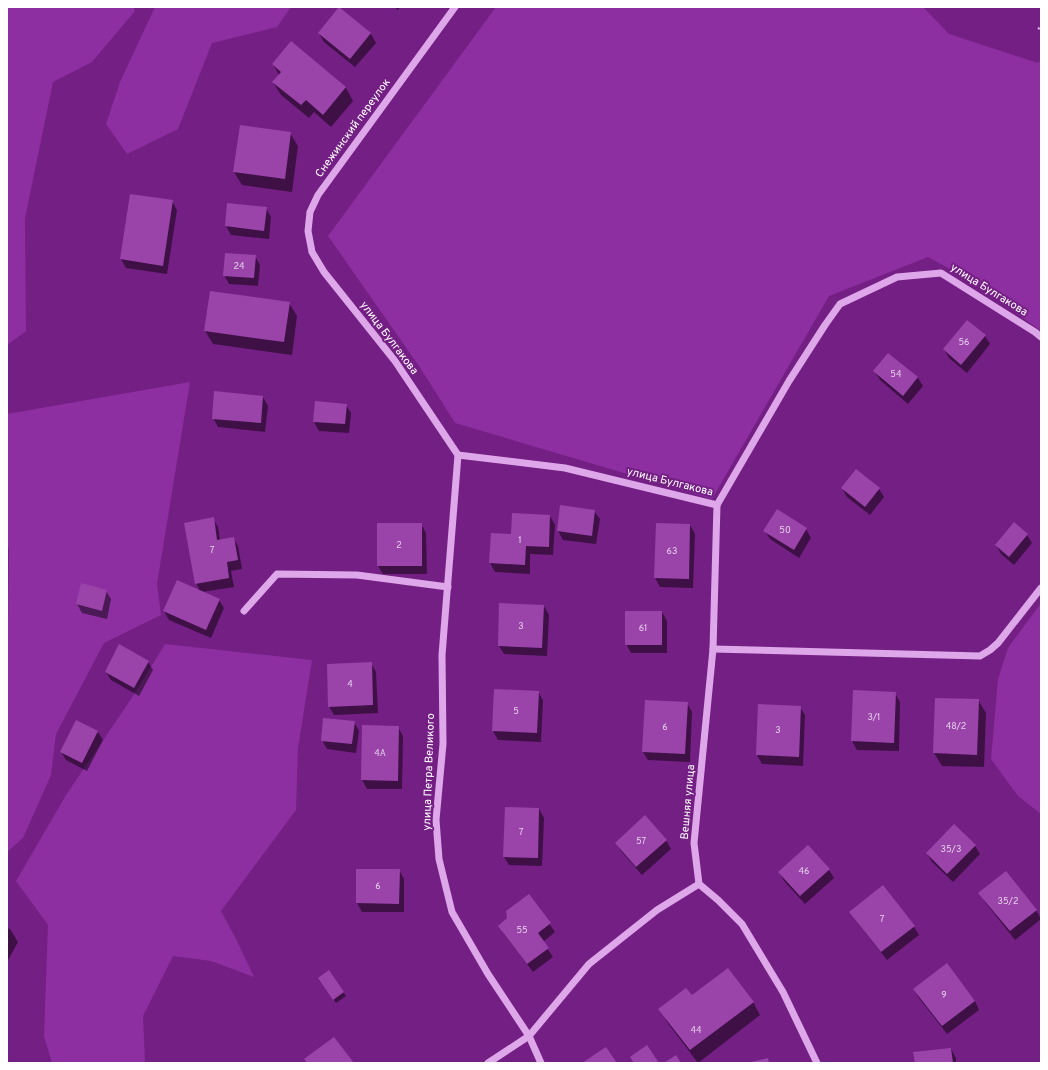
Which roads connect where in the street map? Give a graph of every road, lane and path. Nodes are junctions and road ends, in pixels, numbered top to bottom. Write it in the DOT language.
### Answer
graph roads {
  1 [pos="455,7"];
  2 [pos="1041,27"];
  3 [pos="1038,29"];
  4 [pos="324,272"];
  5 [pos="1041,336"];
  6 [pos="458,455"];
  7 [pos="717,505"];
  8 [pos="448,587"];
  9 [pos="1041,588"];
  10 [pos="244,611"];
  11 [pos="713,649"];
  12 [pos="699,884"];
  13 [pos="529,1036"];
  14 [pos="488,1063"];
  15 [pos="542,1063"];
  16 [pos="817,1063"];
  1 -- 4 [label="street, Снежинский переулок"];
  2 -- 3 [label="path"];
  4 -- 6 [label="street, улица Булгакова"];
  5 -- 7 [label="street, улица Булгакова"];
  6 -- 7 [label="street, улица Булгакова"];
  6 -- 8 [label="street, улица Петра Великого"];
  7 -- 11 [label="street, Вешняя улица"];
  8 -- 10 [label="street"];
  8 -- 13 [label="street, улица Петра Великого"];
  9 -- 11 [label="street"];
  11 -- 12 [label="street, Вешняя улица"];
  12 -- 13 [label="street"];
  12 -- 16 [label="street"];
  13 -- 14 [label="street"];
  13 -- 15 [label="street, улица Петра Великого"];
}
